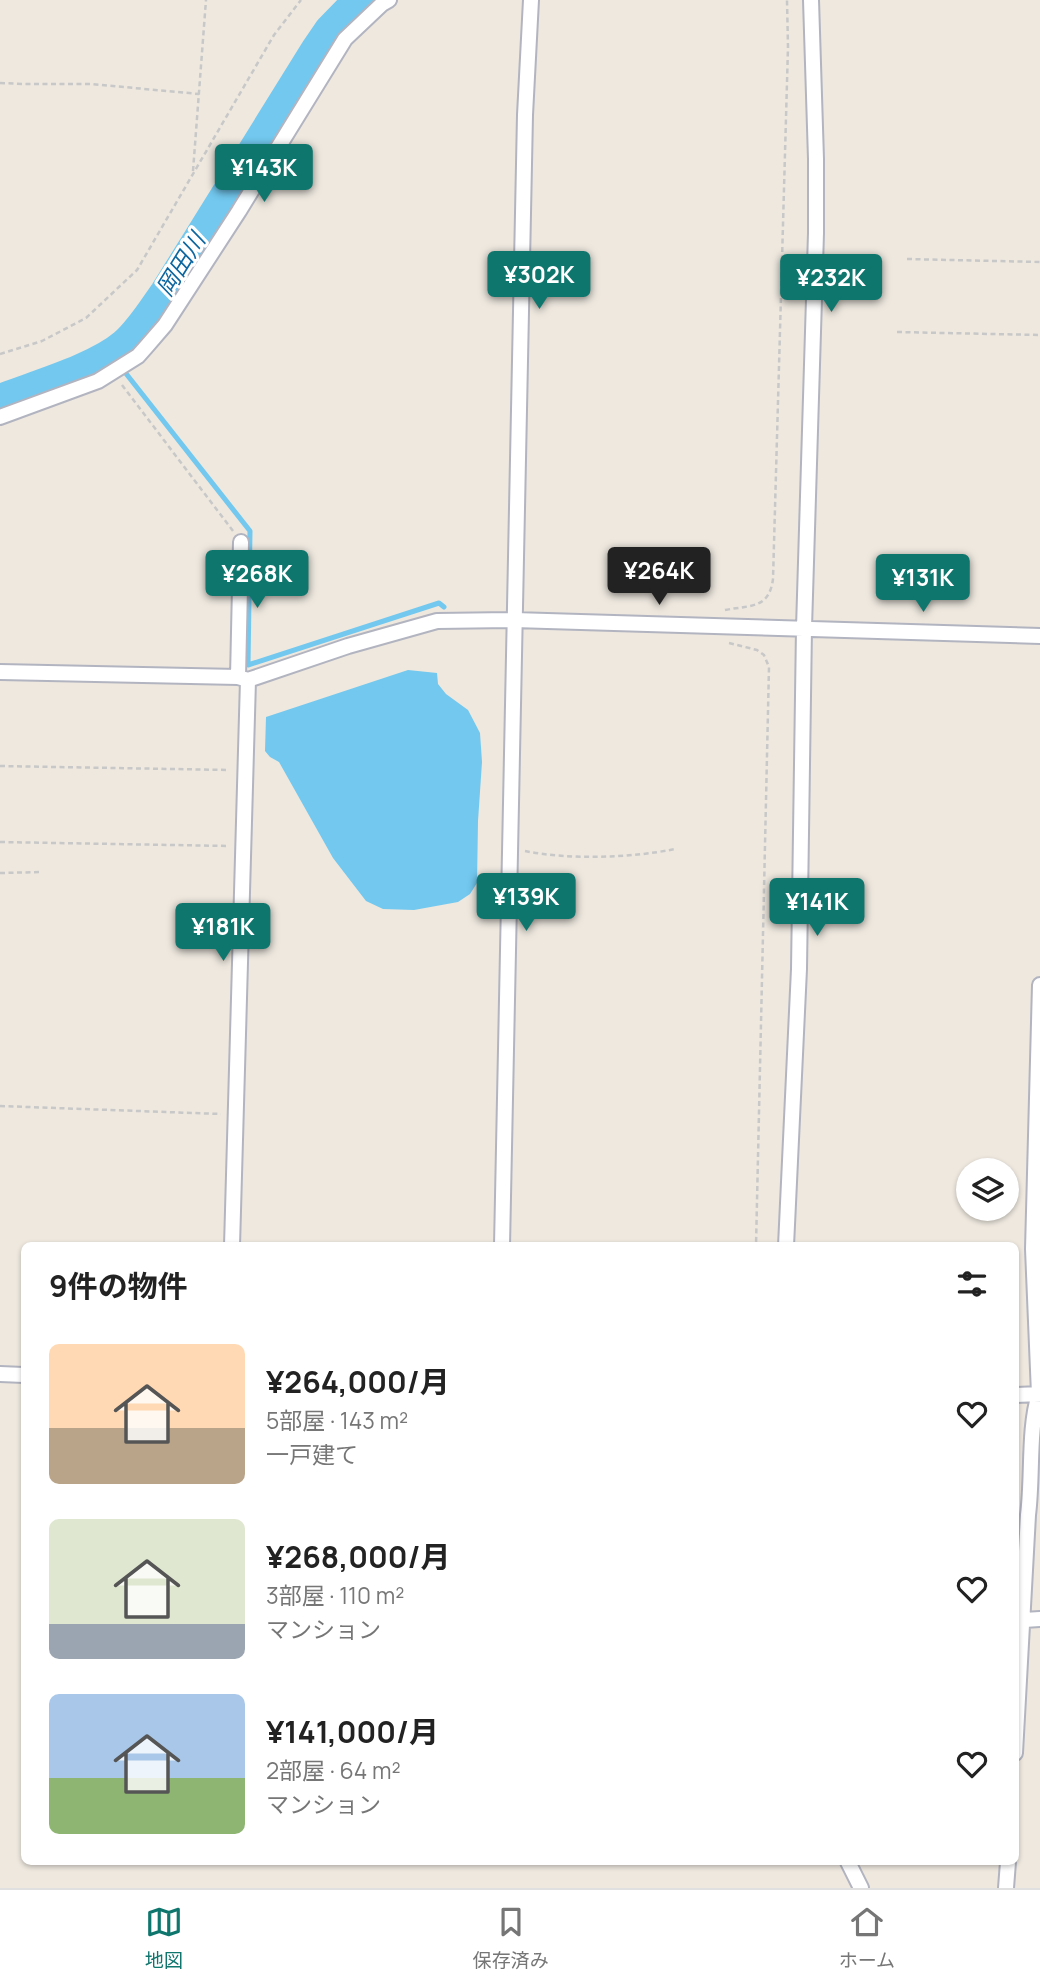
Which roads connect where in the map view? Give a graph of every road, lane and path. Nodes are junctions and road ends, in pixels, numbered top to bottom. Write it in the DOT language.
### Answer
graph roads {
  1 [pos="206,0"];
  2 [pos="301,0"];
  3 [pos="389,0"];
  4 [pos="531,0"];
  5 [pos="811,0"];
  6 [pos="0,83"];
  7 [pos="199,94"];
  8 [pos="193,172"];
  9 [pos="907,259"];
  10 [pos="1040,262"];
  11 [pos="897,332"];
  12 [pos="1040,335"];
  13 [pos="0,355"];
  14 [pos="112,372"];
  15 [pos="0,417"];
  16 [pos="241,542"];
  17 [pos="514,620"];
  18 [pos="804,628"];
  19 [pos="1040,636"];
  20 [pos="0,672"];
  21 [pos="243,679"];
  22 [pos="0,766"];
  23 [pos="246,771"];
  24 [pos="0,842"];
  25 [pos="510,846"];
  26 [pos="243,847"];
  27 [pos="675,849"];
  28 [pos="40,872"];
  29 [pos="0,873"];
  30 [pos="1040,985"];
  31 [pos="0,1106"];
  32 [pos="236,1114"];
  33 [pos="233,1242"];
  34 [pos="502,1242"];
  35 [pos="786,1242"];
  36 [pos="0,1374"];
  37 [pos="21,1375"];
  38 [pos="1040,1394"];
  39 [pos="1019,1395"];
  40 [pos="1024,1619"];
  41 [pos="1040,1619"];
  42 [pos="1019,1693"];
  43 [pos="850,1865"];
  44 [pos="1008,1865"];
  45 [pos="861,1888"];
  46 [pos="1006,1888"];
  1 -- 7 [label="path"];
  2 -- 8 [label="path"];
  3 -- 14 [label="street"];
  4 -- 17 [label="street"];
  5 -- 18 [label="street"];
  6 -- 7 [label="path"];
  7 -- 8 [label="path"];
  8 -- 13 [label="path"];
  9 -- 10 [label="path"];
  11 -- 12 [label="path"];
  14 -- 15 [label="street"];
  14 -- 16 [label="path"];
  16 -- 21 [label="street"];
  17 -- 18 [label="street"];
  17 -- 21 [label="street"];
  17 -- 25 [label="street"];
  18 -- 19 [label="street"];
  18 -- 35 [label="street"];
  20 -- 21 [label="street"];
  21 -- 23 [label="street"];
  22 -- 23 [label="path"];
  23 -- 26 [label="street"];
  24 -- 26 [label="path"];
  25 -- 27 [label="path"];
  25 -- 34 [label="street"];
  26 -- 32 [label="street"];
  28 -- 29 [label="path"];
  30 -- 38 [label="street"];
  31 -- 32 [label="path"];
  32 -- 33 [label="street"];
  36 -- 37 [label="street"];
  38 -- 39 [label="street"];
  38 -- 40 [label="street"];
  40 -- 41 [label="street"];
  40 -- 42 [label="street"];
  43 -- 45 [label="street"];
  44 -- 46 [label="street"];
}
